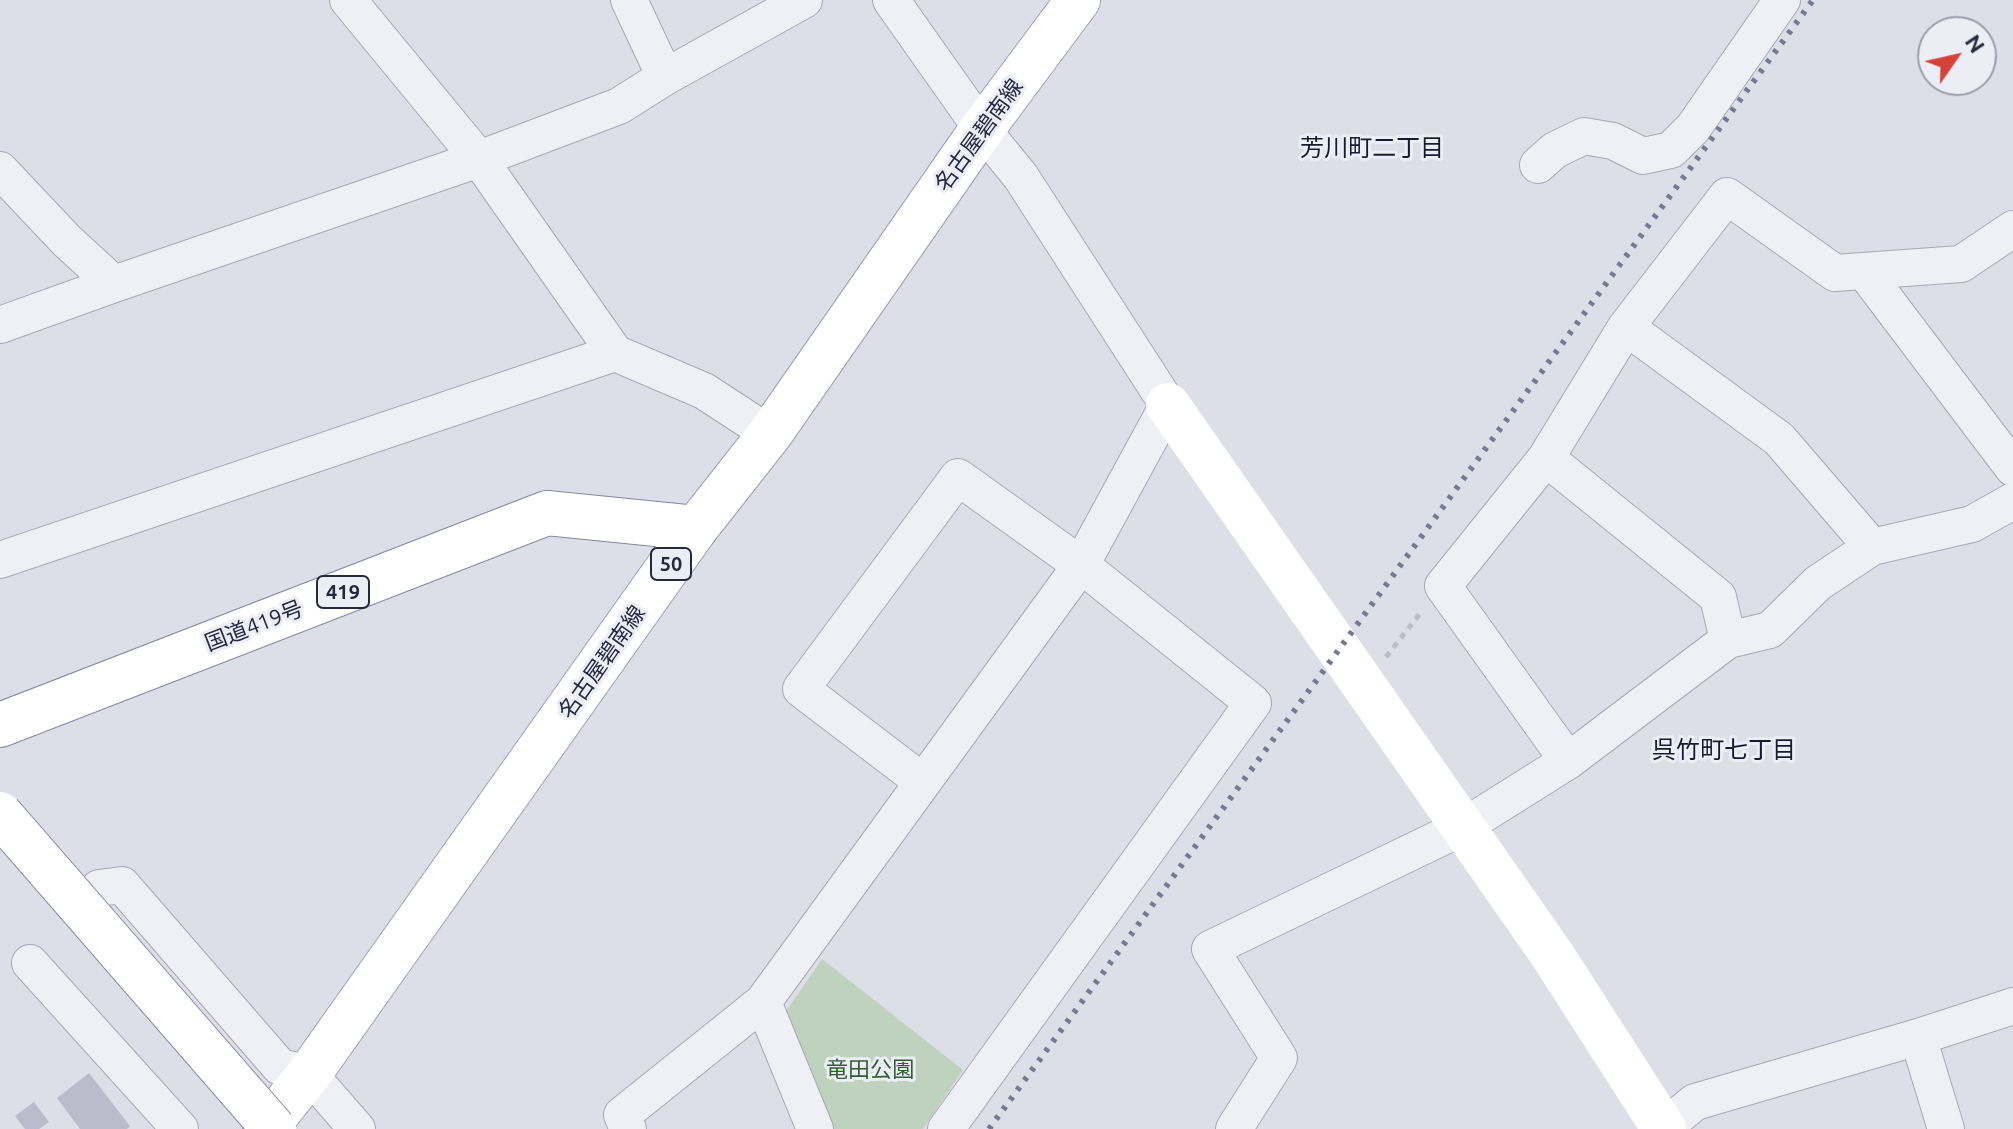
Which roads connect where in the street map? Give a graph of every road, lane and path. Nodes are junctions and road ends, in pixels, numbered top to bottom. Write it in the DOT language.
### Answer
graph roads {
  1 [pos="348,0"];
  2 [pos="629,0"];
  3 [pos="804,0"];
  4 [pos="891,0"];
  5 [pos="1078,0"];
  6 [pos="1782,0"];
  7 [pos="665,77"];
  8 [pos="982,129"];
  9 [pos="479,159"];
  10 [pos="1538,165"];
  11 [pos="0,170"];
  12 [pos="2013,229"];
  13 [pos="1864,271"];
  14 [pos="114,284"];
  15 [pos="0,325"];
  16 [pos="1626,327"];
  17 [pos="615,353"];
  18 [pos="1168,405"];
  19 [pos="770,434"];
  20 [pos="1546,458"];
  21 [pos="2013,468"];
  22 [pos="2013,501"];
  23 [pos="696,528"];
  24 [pos="1872,547"];
  25 [pos="0,560"];
  26 [pos="1081,565"];
  27 [pos="1443,586"];
  28 [pos="1728,640"];
  29 [pos="1364,684"];
  30 [pos="0,725"];
  31 [pos="1568,761"];
  32 [pos="923,782"];
  33 [pos="0,814"];
  34 [pos="1463,827"];
  35 [pos="99,888"];
  36 [pos="30,963"];
  37 [pos="763,1002"];
  38 [pos="2013,1006"];
  39 [pos="1918,1037"];
  40 [pos="309,1074"];
  41 [pos="180,1129"];
  42 [pos="265,1129"];
  43 [pos="274,1129"];
  44 [pos="357,1129"];
  45 [pos="628,1129"];
  46 [pos="815,1129"];
  47 [pos="946,1129"];
  48 [pos="1234,1129"];
  49 [pos="1663,1129"];
  50 [pos="1946,1129"];
  1 -- 9 [label="street"];
  2 -- 7 [label="street"];
  3 -- 7 [label="street"];
  4 -- 8 [label="street"];
  5 -- 8 [label="main road, 名古屋碧南線 / 50"];
  6 -- 10 [label="street"];
  7 -- 9 [label="street"];
  8 -- 18 [label="street"];
  8 -- 19 [label="main road, 名古屋碧南線 / 50"];
  9 -- 14 [label="street"];
  9 -- 17 [label="street"];
  11 -- 14 [label="street"];
  12 -- 13 [label="street"];
  13 -- 16 [label="street"];
  13 -- 21 [label="street"];
  14 -- 15 [label="street"];
  16 -- 20 [label="street"];
  16 -- 24 [label="street"];
  17 -- 19 [label="street"];
  17 -- 25 [label="street"];
  18 -- 26 [label="street"];
  18 -- 29 [label="main road"];
  19 -- 23 [label="main road, 名古屋碧南線 / 50"];
  20 -- 27 [label="street"];
  20 -- 28 [label="street"];
  22 -- 24 [label="street"];
  23 -- 30 [label="main road, 国道419号 / 419"];
  23 -- 40 [label="main road, 名古屋碧南線 / 50"];
  24 -- 28 [label="street"];
  26 -- 32 [label="street"];
  26 -- 32 [label="street"];
  26 -- 47 [label="street"];
  27 -- 29 [label="path"];
  27 -- 31 [label="street"];
  28 -- 31 [label="street"];
  29 -- 34 [label="main road"];
  31 -- 34 [label="street"];
  32 -- 37 [label="street"];
  33 -- 43 [label="main road, bridge"];
  34 -- 48 [label="street"];
  34 -- 49 [label="main road"];
  35 -- 40 [label="street"];
  36 -- 41 [label="street"];
  37 -- 45 [label="street"];
  37 -- 46 [label="street"];
  38 -- 39 [label="street"];
  39 -- 49 [label="street"];
  39 -- 50 [label="street"];
  40 -- 42 [label="main road, 名古屋碧南線 / 50"];
  40 -- 44 [label="street"];
}
